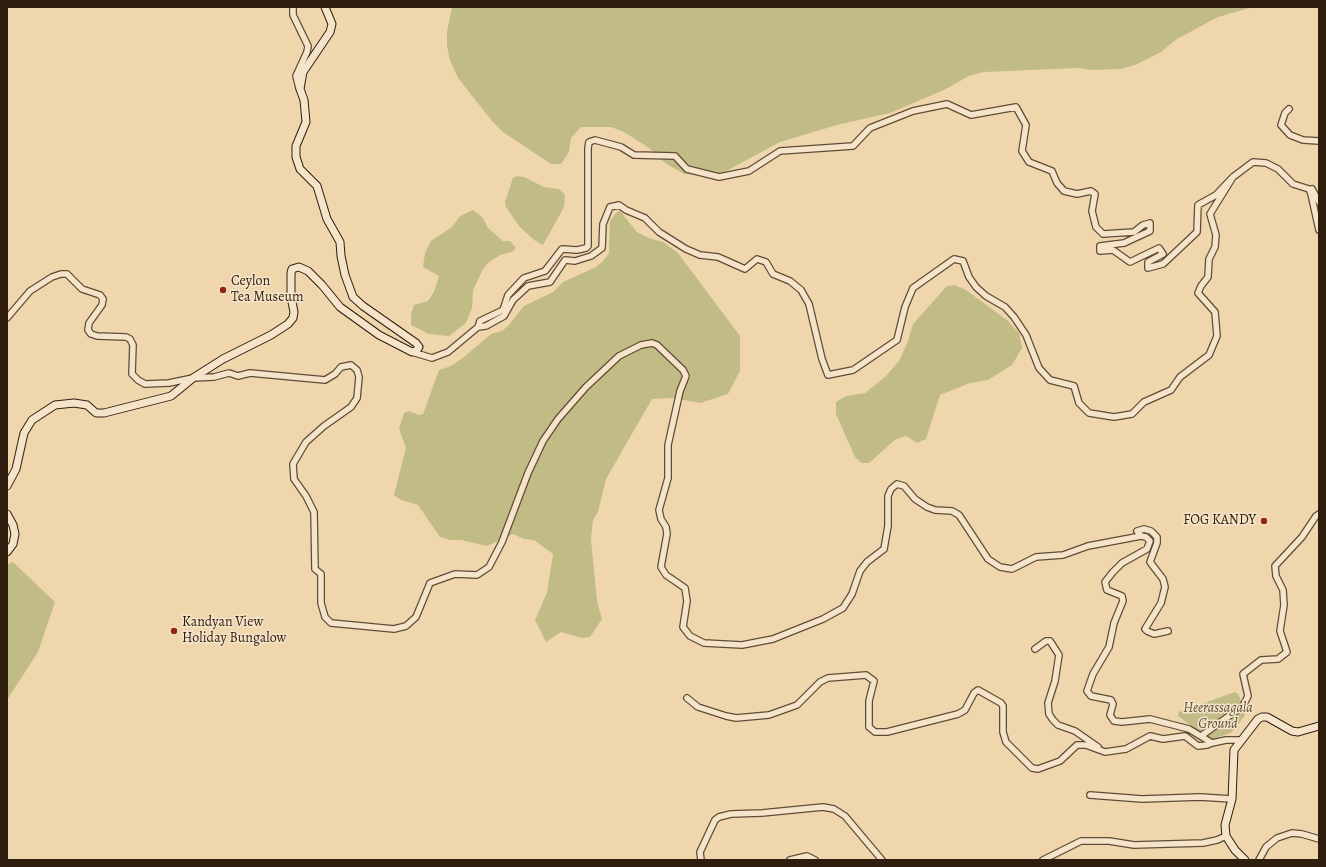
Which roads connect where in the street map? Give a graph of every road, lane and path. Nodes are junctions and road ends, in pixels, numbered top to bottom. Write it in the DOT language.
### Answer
graph roads {
  1 [pos="293,7"];
  2 [pos="325,7"];
  3 [pos="300,89"];
  4 [pos="1289,109"];
  5 [pos="1319,141"];
  6 [pos="1233,177"];
  7 [pos="1311,194"];
  8 [pos="1319,202"];
  9 [pos="1319,230"];
  10 [pos="7,318"];
  11 [pos="478,327"];
  12 [pos="412,352"];
  13 [pos="193,378"];
  14 [pos="7,486"];
  15 [pos="7,514"];
  16 [pos="1319,514"];
  17 [pos="1141,536"];
  18 [pos="7,552"];
  19 [pos="1168,631"];
  20 [pos="1035,649"];
  21 [pos="687,698"];
  22 [pos="1319,726"];
  23 [pos="1201,736"];
  24 [pos="1241,740"];
  25 [pos="1212,743"];
  26 [pos="1105,752"];
  27 [pos="1090,796"];
  28 [pos="1232,799"];
  29 [pos="1226,836"];
  30 [pos="1319,839"];
  31 [pos="701,860"];
  32 [pos="790,860"];
  33 [pos="815,860"];
  34 [pos="882,860"];
  35 [pos="1043,860"];
  36 [pos="1245,860"];
  37 [pos="1259,860"];
  1 -- 3 [label="street"];
  2 -- 3 [label="street"];
  3 -- 12 [label="street"];
  4 -- 5 [label="street"];
  6 -- 7 [label="street"];
  6 -- 11 [label="street"];
  6 -- 11 [label="street"];
  7 -- 8 [label="street"];
  7 -- 9 [label="street"];
  10 -- 13 [label="street"];
  11 -- 12 [label="street"];
  12 -- 13 [label="street"];
  13 -- 14 [label="street"];
  13 -- 17 [label="street"];
  15 -- 18 [label="street"];
  16 -- 23 [label="street"];
  17 -- 19 [label="street"];
  17 -- 23 [label="street"];
  20 -- 26 [label="street"];
  21 -- 26 [label="street"];
  22 -- 24 [label="street"];
  23 -- 25 [label="street"];
  24 -- 25 [label="street"];
  24 -- 28 [label="street"];
  25 -- 26 [label="street"];
  27 -- 28 [label="street"];
  28 -- 29 [label="street"];
  29 -- 35 [label="street"];
  29 -- 36 [label="street"];
  30 -- 37 [label="street"];
  31 -- 34 [label="street"];
  32 -- 33 [label="street"];
}
